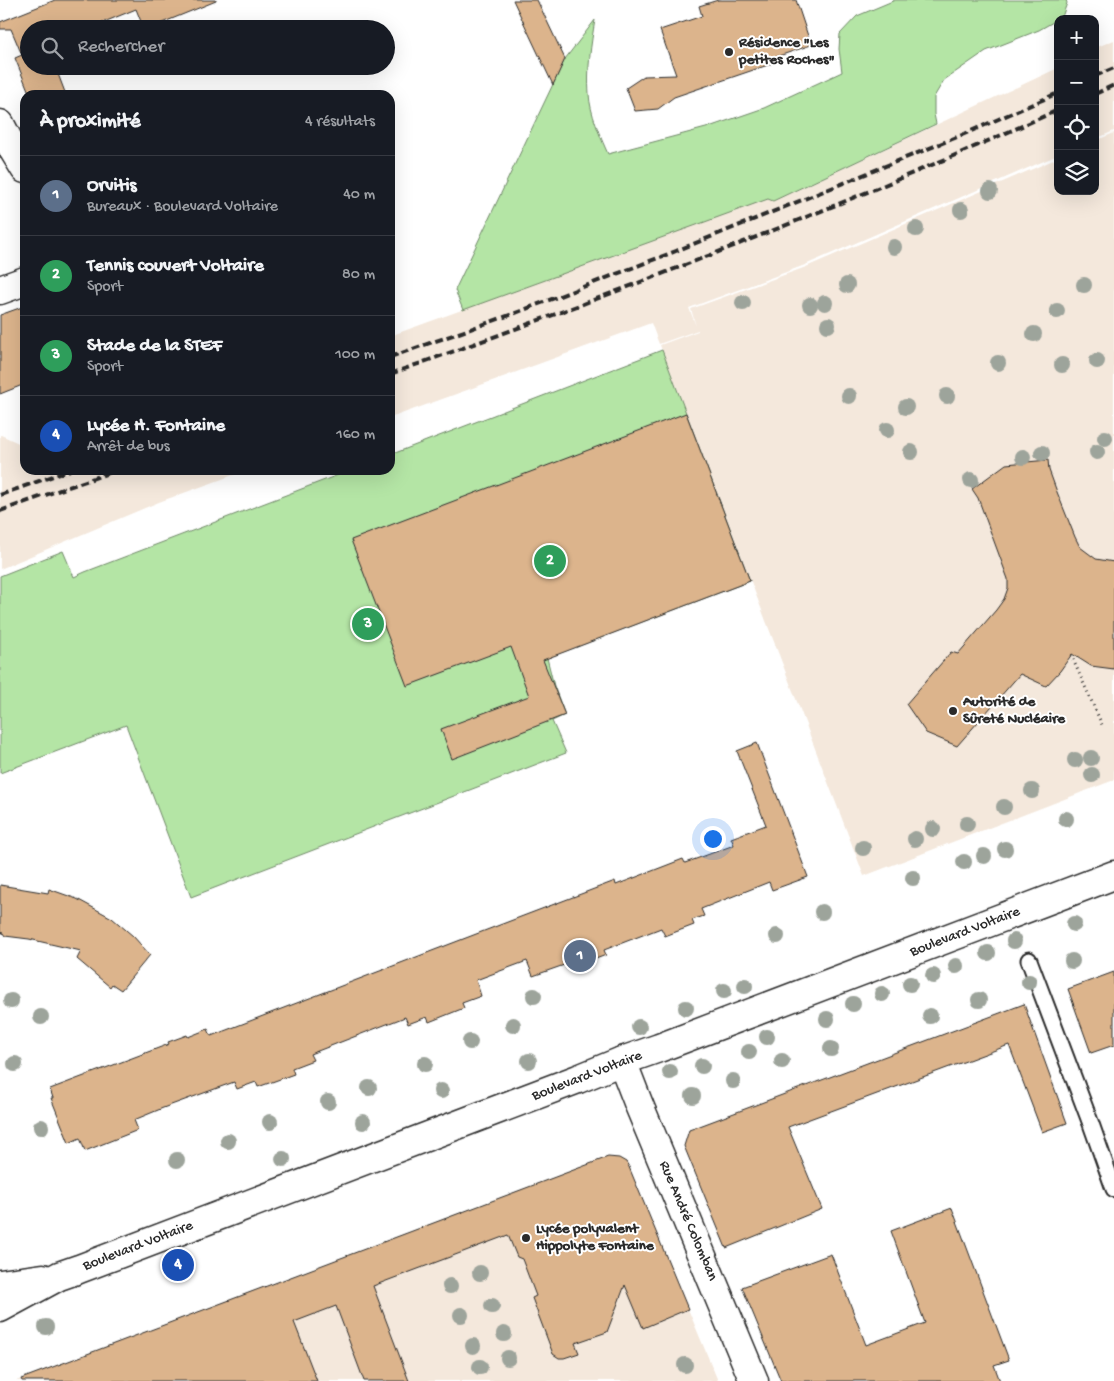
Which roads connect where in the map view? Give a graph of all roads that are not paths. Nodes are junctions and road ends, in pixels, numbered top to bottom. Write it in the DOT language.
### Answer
graph roads {
  1 [pos="0,124"];
  2 [pos="20,161"];
  3 [pos="20,283"];
  4 [pos="0,290"];
  5 [pos="1114,875"];
  6 [pos="1029,960"];
  7 [pos="622,1061"];
  8 [pos="1114,1190"];
  9 [pos="59,1276"];
  10 [pos="0,1284"];
  11 [pos="0,1308"];
  12 [pos="754,1381"];
  1 -- 2 [label="street"];
  3 -- 4 [label="street"];
  5 -- 7 [label="street, Boulevard Voltaire"];
  6 -- 8 [label="lane"];
  7 -- 9 [label="street, Boulevard Voltaire"];
  7 -- 12 [label="street, Rue André Colomban"];
  9 -- 10 [label="street, Boulevard Voltaire"];
  9 -- 11 [label="street, Boulevard Voltaire"];
}
